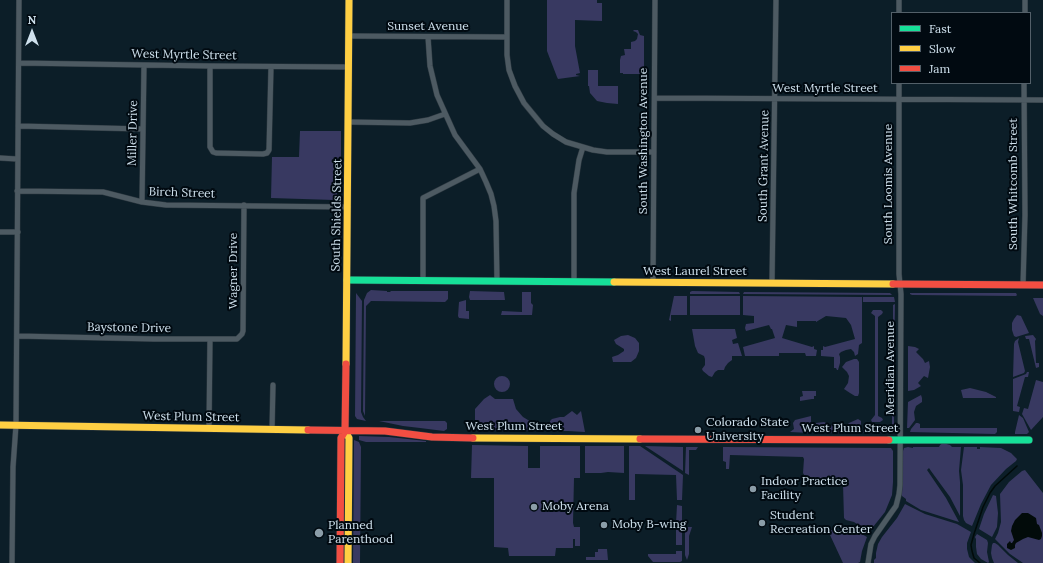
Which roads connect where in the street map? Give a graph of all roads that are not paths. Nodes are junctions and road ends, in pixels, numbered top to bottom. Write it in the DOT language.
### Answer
graph roads {
  1 [pos="19,0"];
  2 [pos="349,0"];
  3 [pos="507,0"];
  4 [pos="655,0"];
  5 [pos="776,0"];
  6 [pos="899,0"];
  7 [pos="1025,0"];
  8 [pos="899,12"];
  9 [pos="1025,12"];
  10 [pos="349,36"];
  11 [pos="428,37"];
  12 [pos="506,37"];
  13 [pos="19,63"];
  14 [pos="144,65"];
  15 [pos="210,66"];
  16 [pos="271,67"];
  17 [pos="349,67"];
  18 [pos="899,84"];
  19 [pos="1024,84"];
  20 [pos="655,98"];
  21 [pos="774,99"];
  22 [pos="899,99"];
  23 [pos="1024,100"];
  24 [pos="1043,100"];
  25 [pos="445,114"];
  26 [pos="349,122"];
  27 [pos="18,126"];
  28 [pos="143,129"];
  29 [pos="582,147"];
  30 [pos="654,152"];
  31 [pos="0,158"];
  32 [pos="17,159"];
  33 [pos="480,169"];
  34 [pos="17,191"];
  35 [pos="142,202"];
  36 [pos="244,205"];
  37 [pos="348,207"];
  38 [pos="0,232"];
  39 [pos="18,232"];
  40 [pos="347,280"];
  41 [pos="423,280"];
  42 [pos="497,281"];
  43 [pos="574,282"];
  44 [pos="653,282"];
  45 [pos="772,283"];
  46 [pos="900,284"];
  47 [pos="1023,285"];
  48 [pos="1043,285"];
  49 [pos="17,336"];
  50 [pos="240,337"];
  51 [pos="210,339"];
  52 [pos="273,385"];
  53 [pos="0,425"];
  54 [pos="16,425"];
  55 [pos="209,428"];
  56 [pos="272,430"];
  57 [pos="345,431"];
  58 [pos="900,440"];
  59 [pos="1029,440"];
  60 [pos="12,563"];
  61 [pos="340,563"];
  62 [pos="348,563"];
  63 [pos="868,563"];
  1 -- 13 [label="street"];
  2 -- 10 [label="main road, South Shields Street"];
  3 -- 12 [label="street"];
  4 -- 20 [label="street, South Washington Avenue"];
  5 -- 21 [label="street, South Grant Avenue"];
  6 -- 8 [label="street"];
  7 -- 9 [label="street"];
  10 -- 11 [label="street, Sunset Avenue"];
  10 -- 17 [label="main road, South Shields Street"];
  11 -- 12 [label="street, Sunset Avenue"];
  11 -- 25 [label="street"];
  12 -- 29 [label="street"];
  13 -- 14 [label="street, West Myrtle Street"];
  13 -- 27 [label="street"];
  14 -- 15 [label="street, West Myrtle Street"];
  14 -- 28 [label="street, Miller Drive"];
  15 -- 16 [label="street, West Myrtle Street"];
  15 -- 16 [label="street"];
  16 -- 17 [label="street, West Myrtle Street"];
  17 -- 26 [label="main road, South Shields Street"];
  18 -- 22 [label="street, South Loomis Avenue"];
  19 -- 23 [label="street, South Whitcomb Street"];
  20 -- 21 [label="street, West Myrtle Street"];
  20 -- 30 [label="street, South Washington Avenue"];
  21 -- 22 [label="street, West Myrtle Street"];
  21 -- 45 [label="street, South Grant Avenue"];
  22 -- 23 [label="street, West Myrtle Street"];
  22 -- 46 [label="street, South Loomis Avenue"];
  23 -- 24 [label="street, West Myrtle Street"];
  23 -- 47 [label="street, South Whitcomb Street"];
  25 -- 26 [label="street"];
  25 -- 33 [label="street"];
  26 -- 37 [label="main road, South Shields Street"];
  27 -- 28 [label="street"];
  27 -- 32 [label="street"];
  28 -- 35 [label="street, Miller Drive"];
  29 -- 30 [label="street"];
  29 -- 43 [label="street"];
  30 -- 44 [label="street, South Washington Avenue"];
  31 -- 32 [label="street"];
  32 -- 34 [label="street"];
  33 -- 41 [label="street"];
  33 -- 42 [label="street"];
  34 -- 35 [label="street, Birch Street"];
  34 -- 39 [label="street"];
  35 -- 36 [label="street, Birch Street"];
  36 -- 37 [label="street, Birch Street"];
  36 -- 50 [label="street, Wagner Drive"];
  37 -- 40 [label="main road, South Shields Street"];
  38 -- 39 [label="street"];
  39 -- 49 [label="street"];
  40 -- 41 [label="main road, West Laurel Street"];
  40 -- 57 [label="main road, South Shields Street"];
  41 -- 42 [label="main road, West Laurel Street"];
  42 -- 43 [label="main road, West Laurel Street"];
  43 -- 44 [label="main road, West Laurel Street"];
  44 -- 45 [label="main road, West Laurel Street"];
  45 -- 46 [label="main road, West Laurel Street"];
  46 -- 47 [label="main road, West Laurel Street"];
  46 -- 58 [label="street, Meridian Avenue"];
  47 -- 48 [label="main road, West Laurel Street"];
  49 -- 51 [label="street, Baystone Drive"];
  49 -- 54 [label="street"];
  50 -- 51 [label="street, Baystone Drive"];
  51 -- 55 [label="street"];
  52 -- 56 [label="street"];
  53 -- 54 [label="main road, West Plum Street"];
  54 -- 55 [label="main road, West Plum Street"];
  54 -- 60 [label="street"];
  55 -- 56 [label="main road, West Plum Street"];
  56 -- 57 [label="main road, West Plum Street"];
  57 -- 58 [label="main road, West Plum Street"];
  57 -- 61 [label="main road, South Shields Street"];
  57 -- 62 [label="main road, South Shields Street"];
  58 -- 59 [label="main road, West Plum Street"];
  58 -- 63 [label="street, Meridian Avenue"];
}
